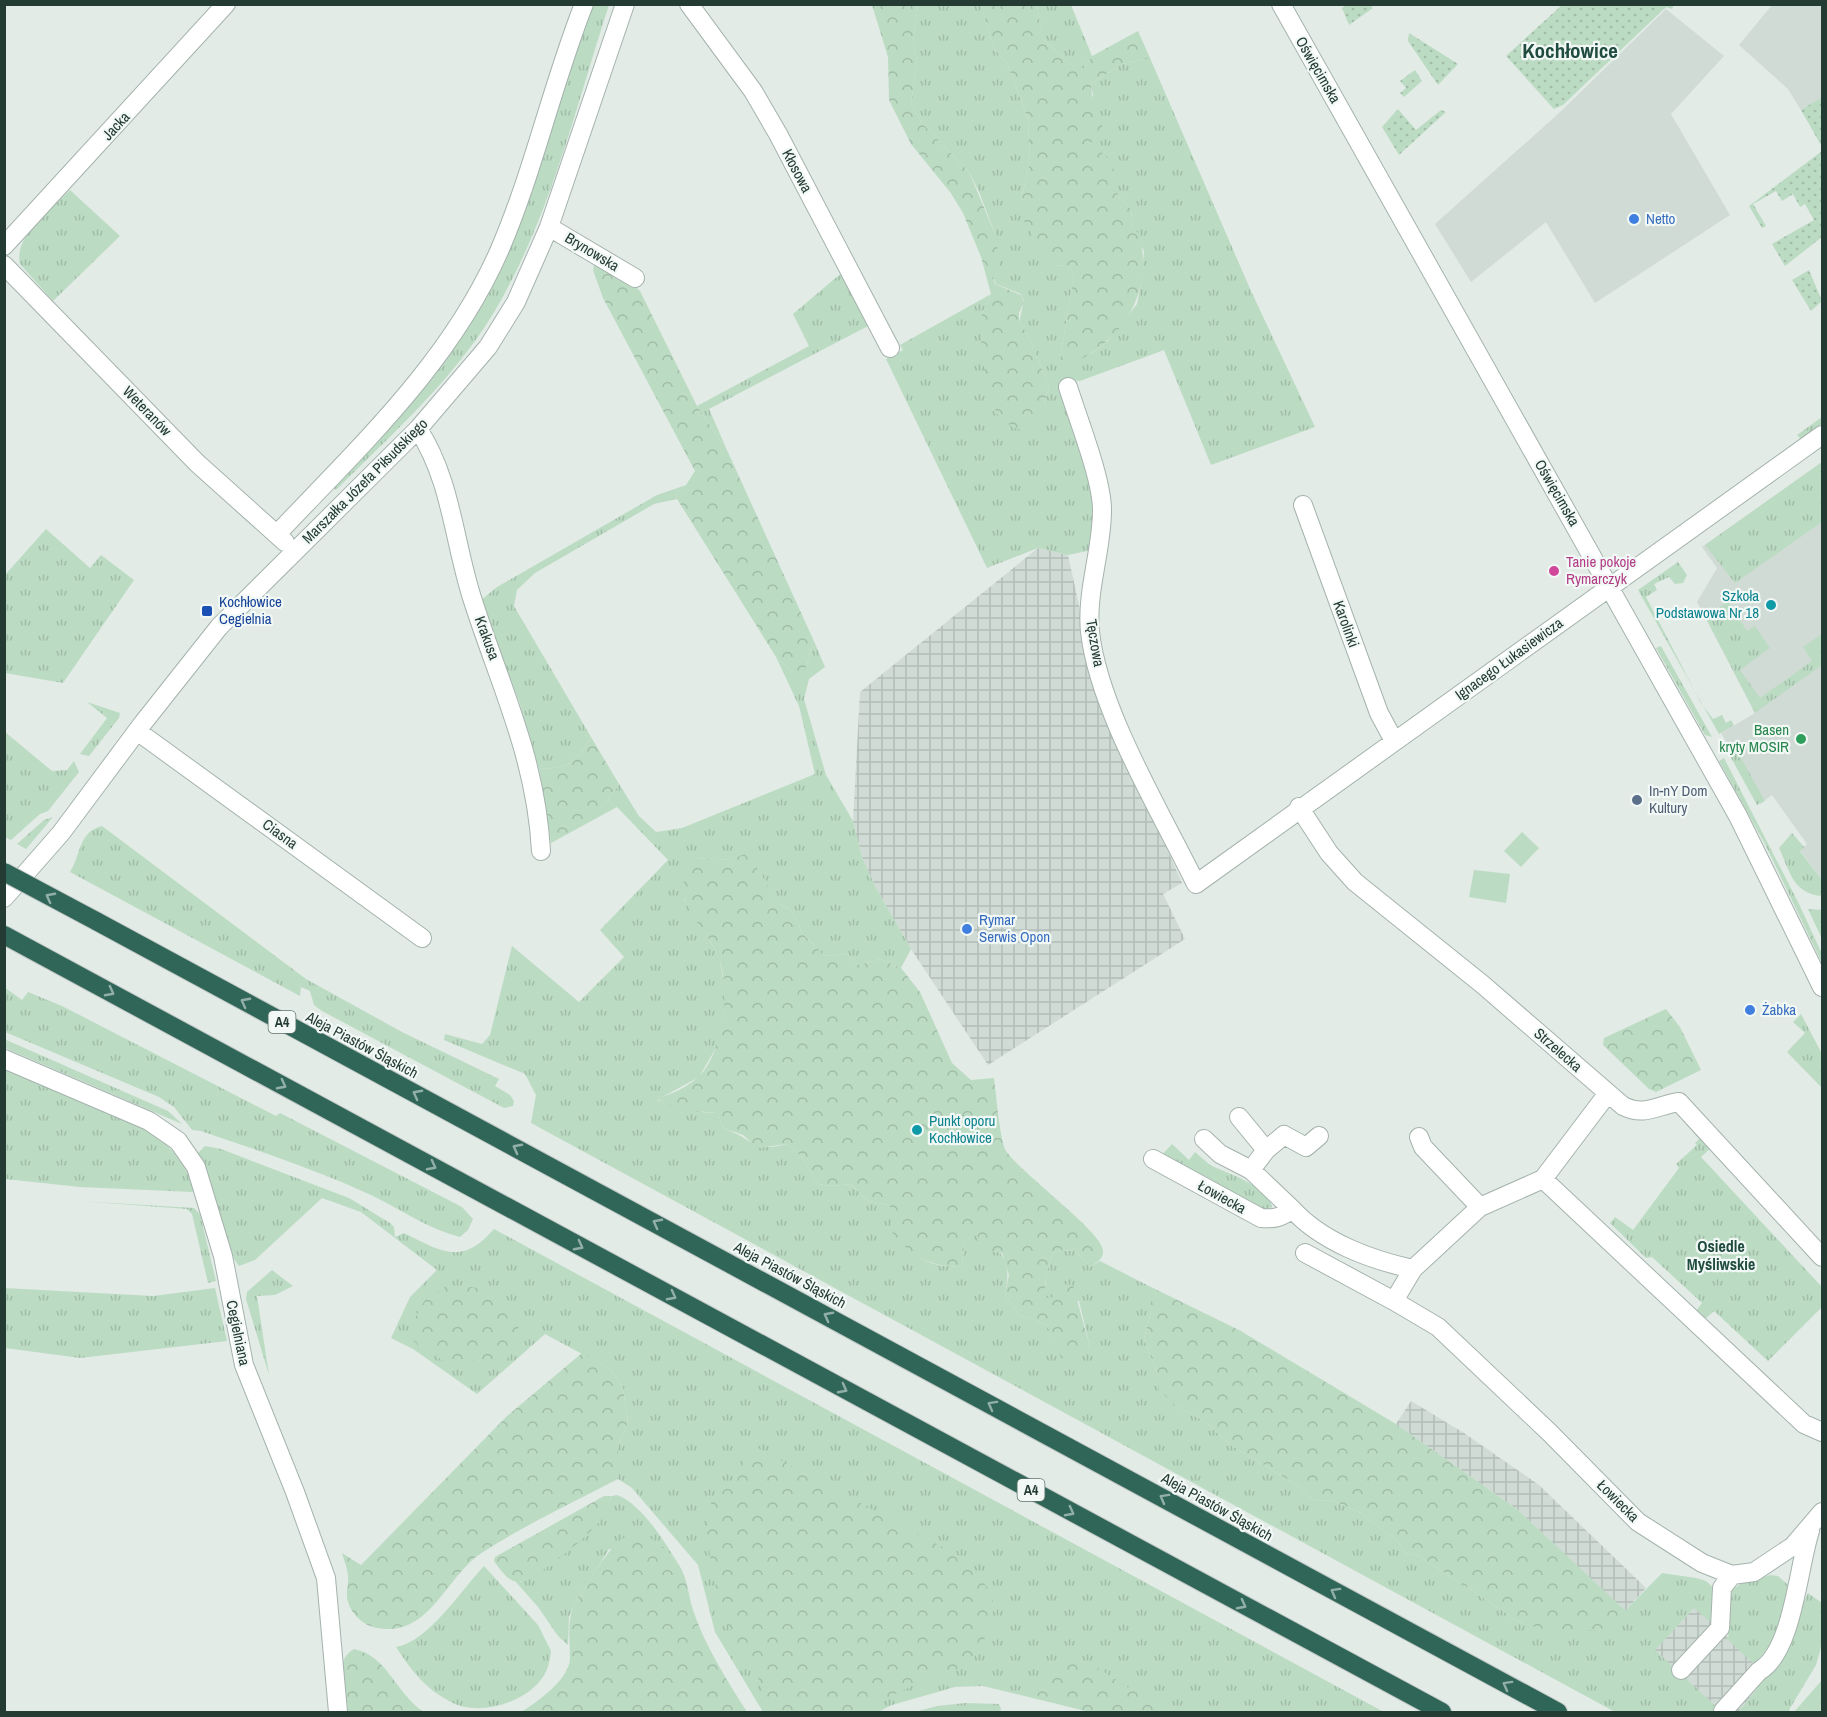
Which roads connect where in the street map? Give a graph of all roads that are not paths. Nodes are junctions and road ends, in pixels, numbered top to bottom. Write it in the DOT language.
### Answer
graph roads {
  1 [pos="226,4"];
  2 [pos="584,4"];
  3 [pos="625,4"];
  4 [pos="689,4"];
  5 [pos="1283,5"];
  6 [pos="549,226"];
  7 [pos="4,246"];
  8 [pos="4,265"];
  9 [pos="635,278"];
  10 [pos="890,348"];
  11 [pos="1068,387"];
  12 [pos="418,429"];
  13 [pos="1822,435"];
  14 [pos="1303,505"];
  15 [pos="277,534"];
  16 [pos="295,551"];
  17 [pos="1610,585"];
  18 [pos="137,731"];
  19 [pos="1394,741"];
  20 [pos="1299,807"];
  21 [pos="542,851"];
  22 [pos="4,872"];
  23 [pos="1196,884"];
  24 [pos="4,898"];
  25 [pos="4,935"];
  26 [pos="423,938"];
  27 [pos="1822,987"];
  28 [pos="4,1059"];
  29 [pos="1608,1093"];
  30 [pos="1239,1117"];
  31 [pos="1319,1136"];
  32 [pos="1419,1137"];
  33 [pos="1204,1139"];
  34 [pos="1266,1150"];
  35 [pos="1153,1159"];
  36 [pos="1251,1170"];
  37 [pos="1543,1179"];
  38 [pos="1480,1207"];
  39 [pos="1292,1209"];
  40 [pos="1305,1253"];
  41 [pos="1822,1257"];
  42 [pos="1413,1269"];
  43 [pos="1394,1301"];
  44 [pos="1822,1432"];
  45 [pos="1817,1519"];
  46 [pos="1732,1575"];
  47 [pos="1681,1670"];
  48 [pos="1723,1711"];
  49 [pos="338,1713"];
  50 [pos="1442,1713"];
  51 [pos="1558,1713"];
  1 -- 7 [label="street, Jacka"];
  2 -- 15 [label="street, Marszałka Józefa Piłsudskiego"];
  3 -- 6 [label="street, Marszałka Józefa Piłsudskiego"];
  4 -- 10 [label="street, Kłosowa"];
  5 -- 17 [label="street, Oświęcimska"];
  6 -- 9 [label="street, Brynowska"];
  6 -- 12 [label="street, Marszałka Józefa Piłsudskiego"];
  8 -- 15 [label="street, Weteranów"];
  11 -- 23 [label="street, Tęczowa"];
  12 -- 16 [label="street, Marszałka Józefa Piłsudskiego"];
  12 -- 21 [label="street, Krakusa"];
  13 -- 17 [label="street, Ignacego Łukasiewicza"];
  14 -- 19 [label="street, Karolinki"];
  15 -- 16 [label="street, Weteranów"];
  16 -- 18 [label="street, Marszałka Józefa Piłsudskiego"];
  17 -- 19 [label="street, Ignacego Łukasiewicza"];
  17 -- 27 [label="street, Oświęcimska"];
  18 -- 24 [label="street, Marszałka Józefa Piłsudskiego"];
  18 -- 26 [label="street, Ciasna"];
  19 -- 20 [label="street, Ignacego Łukasiewicza"];
  20 -- 23 [label="street, Ignacego Łukasiewicza"];
  20 -- 29 [label="street, Strzelecka"];
  51 -- 22 [label="highway, Aleja Piastów Śląskich / A4, one-way, bridge"];
  25 -- 50 [label="highway, A4, one-way"];
  28 -- 49 [label="street, Cegielniana"];
  29 -- 37 [label="street"];
  29 -- 41 [label="street, Strzelecka"];
  30 -- 34 [label="street"];
  31 -- 34 [label="street"];
  32 -- 38 [label="street"];
  33 -- 36 [label="street"];
  34 -- 36 [label="street"];
  35 -- 39 [label="street, Łowiecka"];
  36 -- 39 [label="street"];
  37 -- 38 [label="street"];
  37 -- 44 [label="street"];
  38 -- 42 [label="street"];
  39 -- 42 [label="street"];
  40 -- 43 [label="street"];
  42 -- 43 [label="street"];
  43 -- 46 [label="street, Łowiecka"];
  45 -- 46 [label="street"];
  45 -- 48 [label="street"];
  46 -- 47 [label="street"];
}
